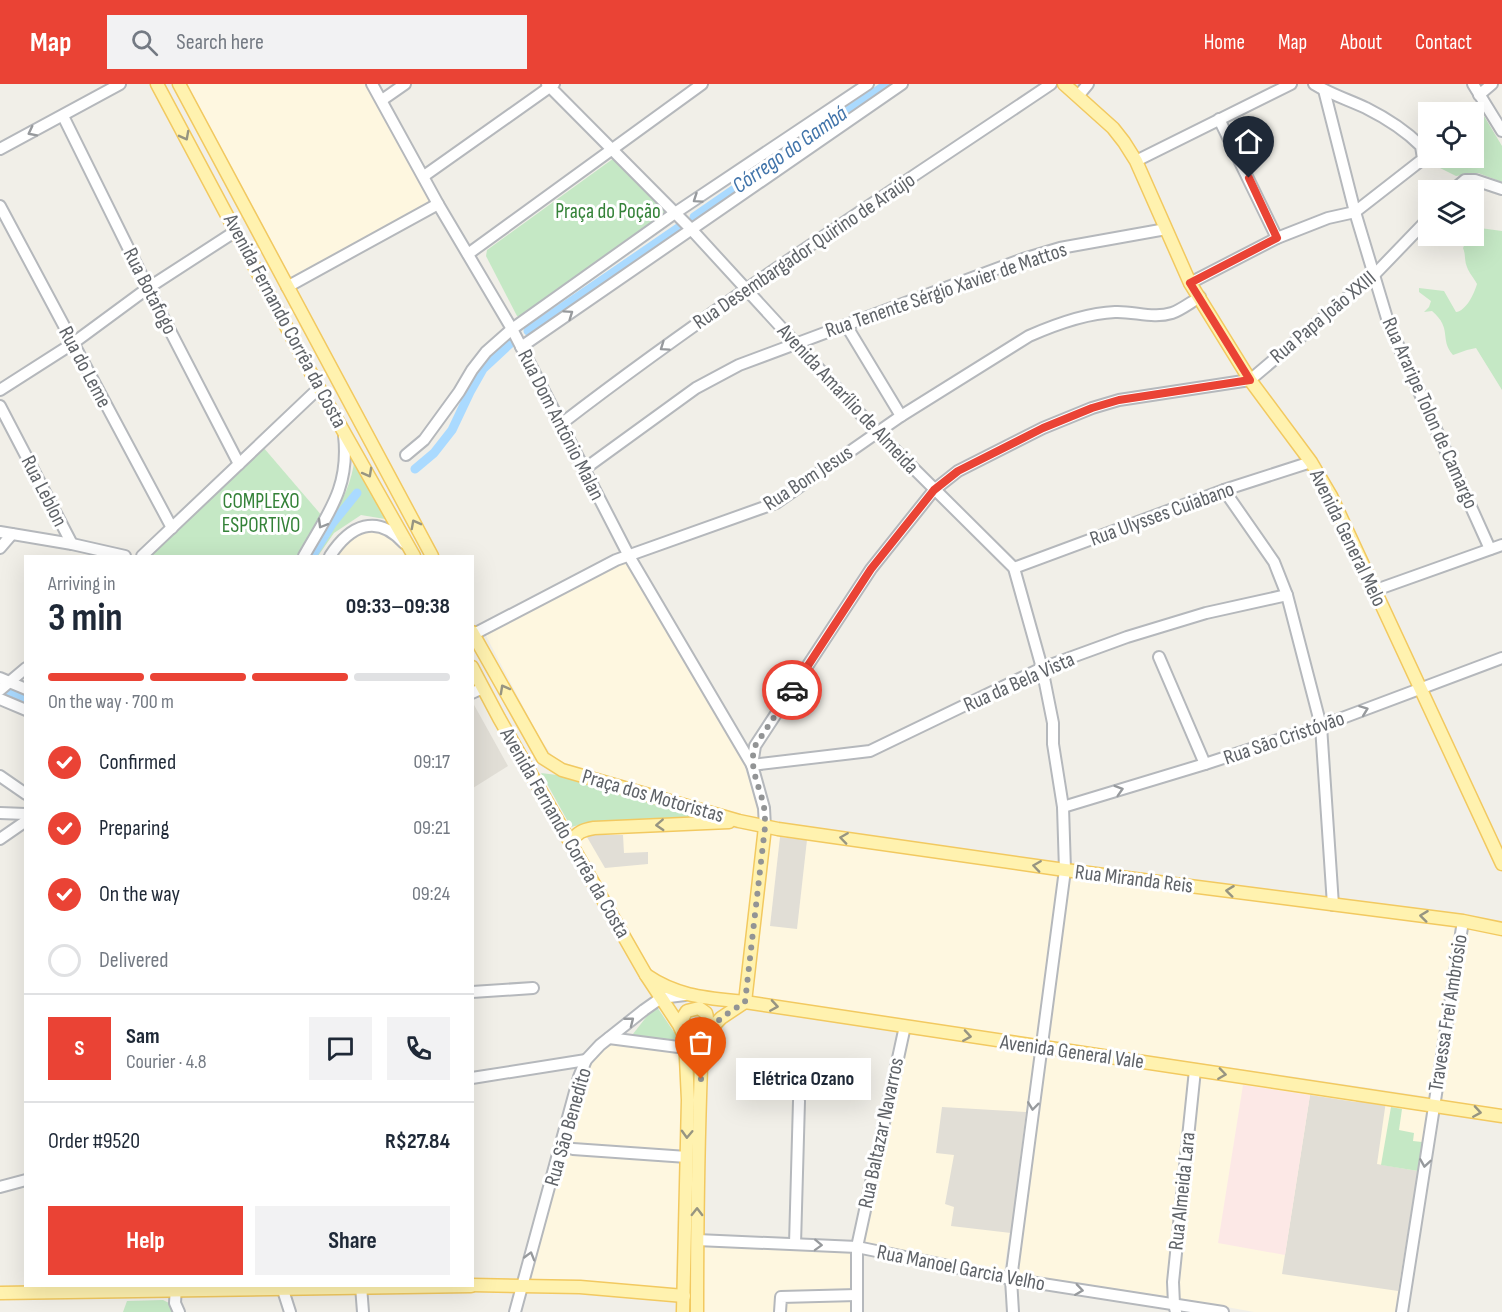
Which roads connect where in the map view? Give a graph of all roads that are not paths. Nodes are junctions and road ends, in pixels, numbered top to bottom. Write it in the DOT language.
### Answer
graph roads {
  1 [pos="120,84"];
  2 [pos="157,84"];
  3 [pos="180,84"];
  4 [pos="372,84"];
  5 [pos="405,84"];
  6 [pos="702,84"];
  7 [pos="868,84"];
  8 [pos="903,84"];
  9 [pos="1051,84"];
  10 [pos="1064,84"];
  11 [pos="1088,84"];
  12 [pos="1291,84"];
  13 [pos="1473,84"];
  14 [pos="1492,84"];
  15 [pos="550,85"];
  16 [pos="1319,87"];
  17 [pos="1479,95"];
  18 [pos="1078,96"];
  19 [pos="382,100"];
  20 [pos="63,116"];
  21 [pos="1219,119"];
  22 [pos="1502,131"];
  23 [pos="0,149"];
  24 [pos="611,150"];
  25 [pos="1136,161"];
  26 [pos="424,176"];
  27 [pos="1484,183"];
  28 [pos="1502,189"];
  29 [pos="438,204"];
  30 [pos="0,206"];
  31 [pos="1355,212"];
  32 [pos="675,213"];
  33 [pos="1166,229"];
  34 [pos="1418,229"];
  35 [pos="691,230"];
  36 [pos="236,231"];
  37 [pos="1277,238"];
  38 [pos="468,254"];
  39 [pos="1375,274"];
  40 [pos="1190,283"];
  41 [pos="287,287"];
  42 [pos="148,288"];
  43 [pos="746,289"];
  44 [pos="1200,297"];
  45 [pos="846,325"];
  46 [pos="512,329"];
  47 [pos="72,344"];
  48 [pos="795,344"];
  49 [pos="521,347"];
  50 [pos="1250,380"];
  51 [pos="319,388"];
  52 [pos="0,390"];
  53 [pos="0,406"];
  54 [pos="901,416"];
  55 [pos="561,424"];
  56 [pos="344,429"];
  57 [pos="878,432"];
  58 [pos="406,455"];
  59 [pos="1311,462"];
  60 [pos="239,464"];
  61 [pos="583,470"];
  62 [pos="934,490"];
  63 [pos="1224,490"];
  64 [pos="172,528"];
  65 [pos="0,532"];
  66 [pos="12,534"];
  67 [pos="72,544"];
  68 [pos="1502,545"];
  69 [pos="0,548"];
  70 [pos="1490,549"];
  71 [pos="412,554"];
  72 [pos="121,555"];
  73 [pos="143,555"];
  74 [pos="305,555"];
  75 [pos="331,555"];
  76 [pos="431,555"];
  77 [pos="629,556"];
  78 [pos="1014,568"];
  79 [pos="1373,591"];
  80 [pos="1287,595"];
  81 [pos="474,632"];
  82 [pos="474,635"];
  83 [pos="1159,657"];
  84 [pos="1502,658"];
  85 [pos="1042,668"];
  86 [pos="24,669"];
  87 [pos="474,675"];
  88 [pos="4,684"];
  89 [pos="1421,688"];
  90 [pos="24,689"];
  91 [pos="478,691"];
  92 [pos="0,699"];
  93 [pos="24,709"];
  94 [pos="1321,726"];
  95 [pos="543,758"];
  96 [pos="1205,764"];
  97 [pos="752,765"];
  98 [pos="0,776"];
  99 [pos="24,793"];
  100 [pos="1063,807"];
  101 [pos="0,813"];
  102 [pos="24,813"];
  103 [pos="739,821"];
  104 [pos="24,822"];
  105 [pos="765,827"];
  106 [pos="0,839"];
  107 [pos="571,842"];
  108 [pos="1502,864"];
  109 [pos="1065,870"];
  110 [pos="1333,905"];
  111 [pos="1463,921"];
  112 [pos="1502,929"];
  113 [pos="646,975"];
  114 [pos="533,988"];
  115 [pos="474,992"];
  116 [pos="687,995"];
  117 [pos="661,998"];
  118 [pos="745,1002"];
  119 [pos="905,1026"];
  120 [pos="682,1030"];
  121 [pos="705,1035"];
  122 [pos="609,1038"];
  123 [pos="686,1048"];
  124 [pos="1041,1048"];
  125 [pos="586,1060"];
  126 [pos="1195,1070"];
  127 [pos="474,1078"];
  128 [pos="799,1101"];
  129 [pos="1434,1105"];
  130 [pos="1502,1116"];
  131 [pos="573,1149"];
  132 [pos="687,1157"];
  133 [pos="24,1181"];
  134 [pos="0,1187"];
  135 [pos="697,1240"];
  136 [pos="795,1244"];
  137 [pos="856,1247"];
  138 [pos="1011,1279"];
  139 [pos="522,1285"];
  140 [pos="474,1286"];
  141 [pos="282,1287"];
  142 [pos="361,1287"];
  143 [pos="176,1288"];
  144 [pos="197,1288"];
  145 [pos="0,1293"];
  146 [pos="856,1295"];
  147 [pos="684,1296"];
  148 [pos="1175,1308"];
  149 [pos="179,1312"];
  150 [pos="290,1312"];
  151 [pos="363,1312"];
  152 [pos="515,1312"];
  153 [pos="683,1312"];
  154 [pos="692,1312"];
  155 [pos="697,1312"];
  156 [pos="780,1312"];
  157 [pos="857,1312"];
  158 [pos="1013,1312"];
  159 [pos="1223,1312"];
  160 [pos="1402,1312"];
  1 -- 20 [label="street"];
  2 -- 36 [label="main road, Avenida Fernando Corrêa da Costa, one-way"];
  3 -- 41 [label="main road, Avenida Fernando Corrêa da Costa"];
  4 -- 19 [label="street, Rua Dom Antônio Malan"];
  5 -- 19 [label="street"];
  6 -- 24 [label="street"];
  7 -- 32 [label="street, one-way"];
  8 -- 35 [label="street"];
  9 -- 43 [label="street, Rua Desembargador Quirino de Araújo"];
  10 -- 18 [label="main road, Avenida General Melo"];
  11 -- 18 [label="street"];
  12 -- 21 [label="street"];
  13 -- 17 [label="street"];
  14 -- 17 [label="street"];
  15 -- 24 [label="street, Avenida Amarílio de Almeida"];
  15 -- 26 [label="street"];
  16 -- 31 [label="street, Rua Araripe Tolon de Camargo"];
  16 -- 31 [label="street"];
  17 -- 22 [label="street"];
  18 -- 25 [label="main road, Avenida General Melo"];
  19 -- 26 [label="street, Rua Dom Antônio Malan"];
  20 -- 23 [label="street, one-way"];
  20 -- 42 [label="street, Rua Botafogo"];
  21 -- 25 [label="street"];
  21 -- 37 [label="street"];
  24 -- 32 [label="street, Avenida Amarílio de Almeida"];
  24 -- 38 [label="street"];
  25 -- 33 [label="main road, Avenida General Melo"];
  26 -- 29 [label="street, Rua Dom Antônio Malan"];
  27 -- 28 [label="street"];
  29 -- 38 [label="street, Rua Dom Antônio Malan"];
  29 -- 41 [label="street"];
  30 -- 47 [label="street, Rua do Leme"];
  31 -- 37 [label="street"];
  31 -- 39 [label="street, Rua Araripe Tolon de Camargo"];
  32 -- 35 [label="street, Avenida Amarílio de Almeida"];
  32 -- 46 [label="street"];
  33 -- 40 [label="main road, Avenida General Melo"];
  33 -- 45 [label="street, Rua Tenente Sérgio Xavier de Mattos"];
  34 -- 39 [label="street, Rua Papa João XXIII"];
  35 -- 43 [label="street, Avenida Amarílio de Almeida"];
  49 -- 35 [label="street, one-way"];
  36 -- 42 [label="street"];
  36 -- 51 [label="main road, Avenida Fernando Corrêa da Costa"];
  37 -- 40 [label="street"];
  38 -- 46 [label="street, Rua Dom Antônio Malan"];
  39 -- 50 [label="street, Rua Papa João XXIII"];
  39 -- 70 [label="street, Rua Araripe Tolon de Camargo"];
  40 -- 44 [label="main road, Avenida General Melo"];
  76 -- 41 [label="main road, Avenida Fernando Corrêa da Costa, one-way"];
  42 -- 47 [label="street"];
  42 -- 60 [label="street, Rua Botafogo"];
  43 -- 48 [label="street, Avenida Amarílio de Almeida"];
  43 -- 55 [label="street, Rua Desembargador Quirino de Araújo, one-way"];
  44 -- 50 [label="main road, Avenida General Melo"];
  44 -- 54 [label="street, Rua Bom Jesus"];
  45 -- 48 [label="street, Rua Tenente Sérgio Xavier de Mattos"];
  45 -- 54 [label="street"];
  46 -- 49 [label="street, Rua Dom Antônio Malan"];
  46 -- 58 [label="street"];
  47 -- 52 [label="street"];
  47 -- 64 [label="street, Rua do Leme"];
  48 -- 57 [label="street, Avenida Amarílio de Almeida"];
  48 -- 61 [label="street, Rua Tenente Sérgio Xavier de Mattos"];
  49 -- 55 [label="street, Rua Dom Antônio Malan"];
  50 -- 59 [label="main road, Avenida General Melo"];
  50 -- 62 [label="street, Rua Papa João XXIII"];
  51 -- 56 [label="main road, Avenida Fernando Corrêa da Costa"];
  51 -- 60 [label="street"];
  53 -- 67 [label="street, Rua Leblon"];
  54 -- 57 [label="street, Rua Bom Jesus"];
  55 -- 61 [label="street, Rua Dom Antônio Malan"];
  56 -- 71 [label="main road, Avenida Fernando Corrêa da Costa, one-way"];
  56 -- 74 [label="street, one-way"];
  57 -- 62 [label="street, Avenida Amarílio de Almeida"];
  57 -- 77 [label="street, Rua Bom Jesus"];
  59 -- 63 [label="street, Rua Ulysses Cuiabano"];
  59 -- 79 [label="main road, Avenida General Melo"];
  60 -- 64 [label="street"];
  61 -- 77 [label="street, Rua Dom Antônio Malan"];
  62 -- 78 [label="street, Avenida Amarílio de Almeida"];
  62 -- 97 [label="street, Rua Papa João XXIII"];
  63 -- 78 [label="street, Rua Ulysses Cuiabano"];
  63 -- 80 [label="street"];
  64 -- 73 [label="street"];
  65 -- 66 [label="street"];
  66 -- 67 [label="street"];
  66 -- 69 [label="street"];
  67 -- 72 [label="street"];
  68 -- 70 [label="street"];
  70 -- 79 [label="street"];
  71 -- 75 [label="street"];
  77 -- 81 [label="street, Rua Bom Jesus"];
  77 -- 97 [label="street, Rua Dom Antônio Malan"];
  78 -- 85 [label="street"];
  79 -- 89 [label="main road, Avenida General Melo"];
  80 -- 85 [label="street, Rua da Bela Vista"];
  80 -- 94 [label="street"];
  95 -- 82 [label="main road, Avenida Fernando Corrêa da Costa, one-way"];
  83 -- 96 [label="street"];
  84 -- 89 [label="street, Rua São Cristóvão"];
  85 -- 97 [label="street, Rua da Bela Vista"];
  85 -- 100 [label="street"];
  86 -- 88 [label="street"];
  87 -- 91 [label="main road, Avenida Fernando Corrêa da Costa"];
  88 -- 90 [label="street"];
  94 -- 89 [label="street, Rua São Cristóvão, one-way"];
  89 -- 108 [label="main road, Avenida General Melo"];
  91 -- 107 [label="main road, Avenida Fernando Corrêa da Costa"];
  92 -- 93 [label="street"];
  94 -- 96 [label="street, Rua São Cristóvão"];
  94 -- 110 [label="street"];
  95 -- 103 [label="main road, Praça dos Motoristas"];
  100 -- 96 [label="street, Rua São Cristóvão, one-way"];
  97 -- 105 [label="street"];
  98 -- 99 [label="street"];
  100 -- 109 [label="street"];
  101 -- 102 [label="street"];
  103 -- 105 [label="main road, Praça dos Motoristas"];
  103 -- 107 [label="main road, one-way"];
  104 -- 106 [label="street"];
  109 -- 105 [label="main road, Rua Miranda Reis, one-way"];
  105 -- 118 [label="main road"];
  107 -- 113 [label="main road, Avenida Fernando Corrêa da Costa"];
  110 -- 109 [label="main road, Rua Miranda Reis, one-way"];
  109 -- 124 [label="street"];
  111 -- 110 [label="main road, Rua Miranda Reis, one-way"];
  111 -- 112 [label="main road, Rua Miranda Reis"];
  111 -- 129 [label="street, Travessa Frei Ambrósio"];
  113 -- 116 [label="main road, Avenida General Vale"];
  113 -- 117 [label="main road, Avenida Fernando Corrêa da Costa"];
  114 -- 115 [label="street"];
  116 -- 117 [label="street"];
  116 -- 118 [label="main road, Avenida General Vale"];
  117 -- 120 [label="main road, Avenida Fernando Corrêa da Costa"];
  122 -- 117 [label="street, Rua São Benedito, one-way"];
  118 -- 119 [label="main road, Avenida General Vale, one-way"];
  118 -- 121 [label="main road"];
  119 -- 124 [label="main road, Avenida General Vale, one-way"];
  119 -- 137 [label="street, Rua Baltazar Navarros"];
  120 -- 121 [label="main road"];
  120 -- 123 [label="main road"];
  135 -- 121 [label="main road, one-way"];
  122 -- 123 [label="street"];
  122 -- 125 [label="street, Rua São Benedito"];
  123 -- 132 [label="main road, one-way"];
  124 -- 126 [label="main road, Avenida General Vale"];
  124 -- 138 [label="street, one-way"];
  125 -- 127 [label="street"];
  139 -- 125 [label="street, Rua São Benedito, one-way"];
  126 -- 129 [label="main road, Avenida General Vale, one-way"];
  126 -- 148 [label="street, Rua Almeida Lara"];
  128 -- 136 [label="street"];
  129 -- 130 [label="main road, Avenida General Vale, one-way"];
  129 -- 160 [label="street, Travessa Frei Ambrósio, one-way"];
  131 -- 132 [label="street"];
  132 -- 147 [label="main road"];
  133 -- 134 [label="street"];
  135 -- 136 [label="street, Rua Manoel Garcia Velho"];
  135 -- 155 [label="main road"];
  136 -- 137 [label="street, Rua Manoel Garcia Velho, one-way"];
  137 -- 138 [label="street, Rua Manoel Garcia Velho"];
  137 -- 146 [label="street, Rua Baltazar Navarros"];
  138 -- 148 [label="street, Rua Manoel Garcia Velho, one-way"];
  138 -- 158 [label="street"];
  139 -- 140 [label="main road"];
  139 -- 147 [label="main road"];
  139 -- 152 [label="street, Rua São Benedito"];
  141 -- 144 [label="main road"];
  141 -- 150 [label="street"];
  142 -- 151 [label="street"];
  143 -- 144 [label="main road"];
  143 -- 145 [label="main road"];
  143 -- 149 [label="street"];
  146 -- 156 [label="street"];
  146 -- 157 [label="street, Rua Baltazar Navarros"];
  147 -- 153 [label="main road"];
  147 -- 154 [label="main road"];
  148 -- 159 [label="street, Rua Manoel Garcia Velho"];
}
